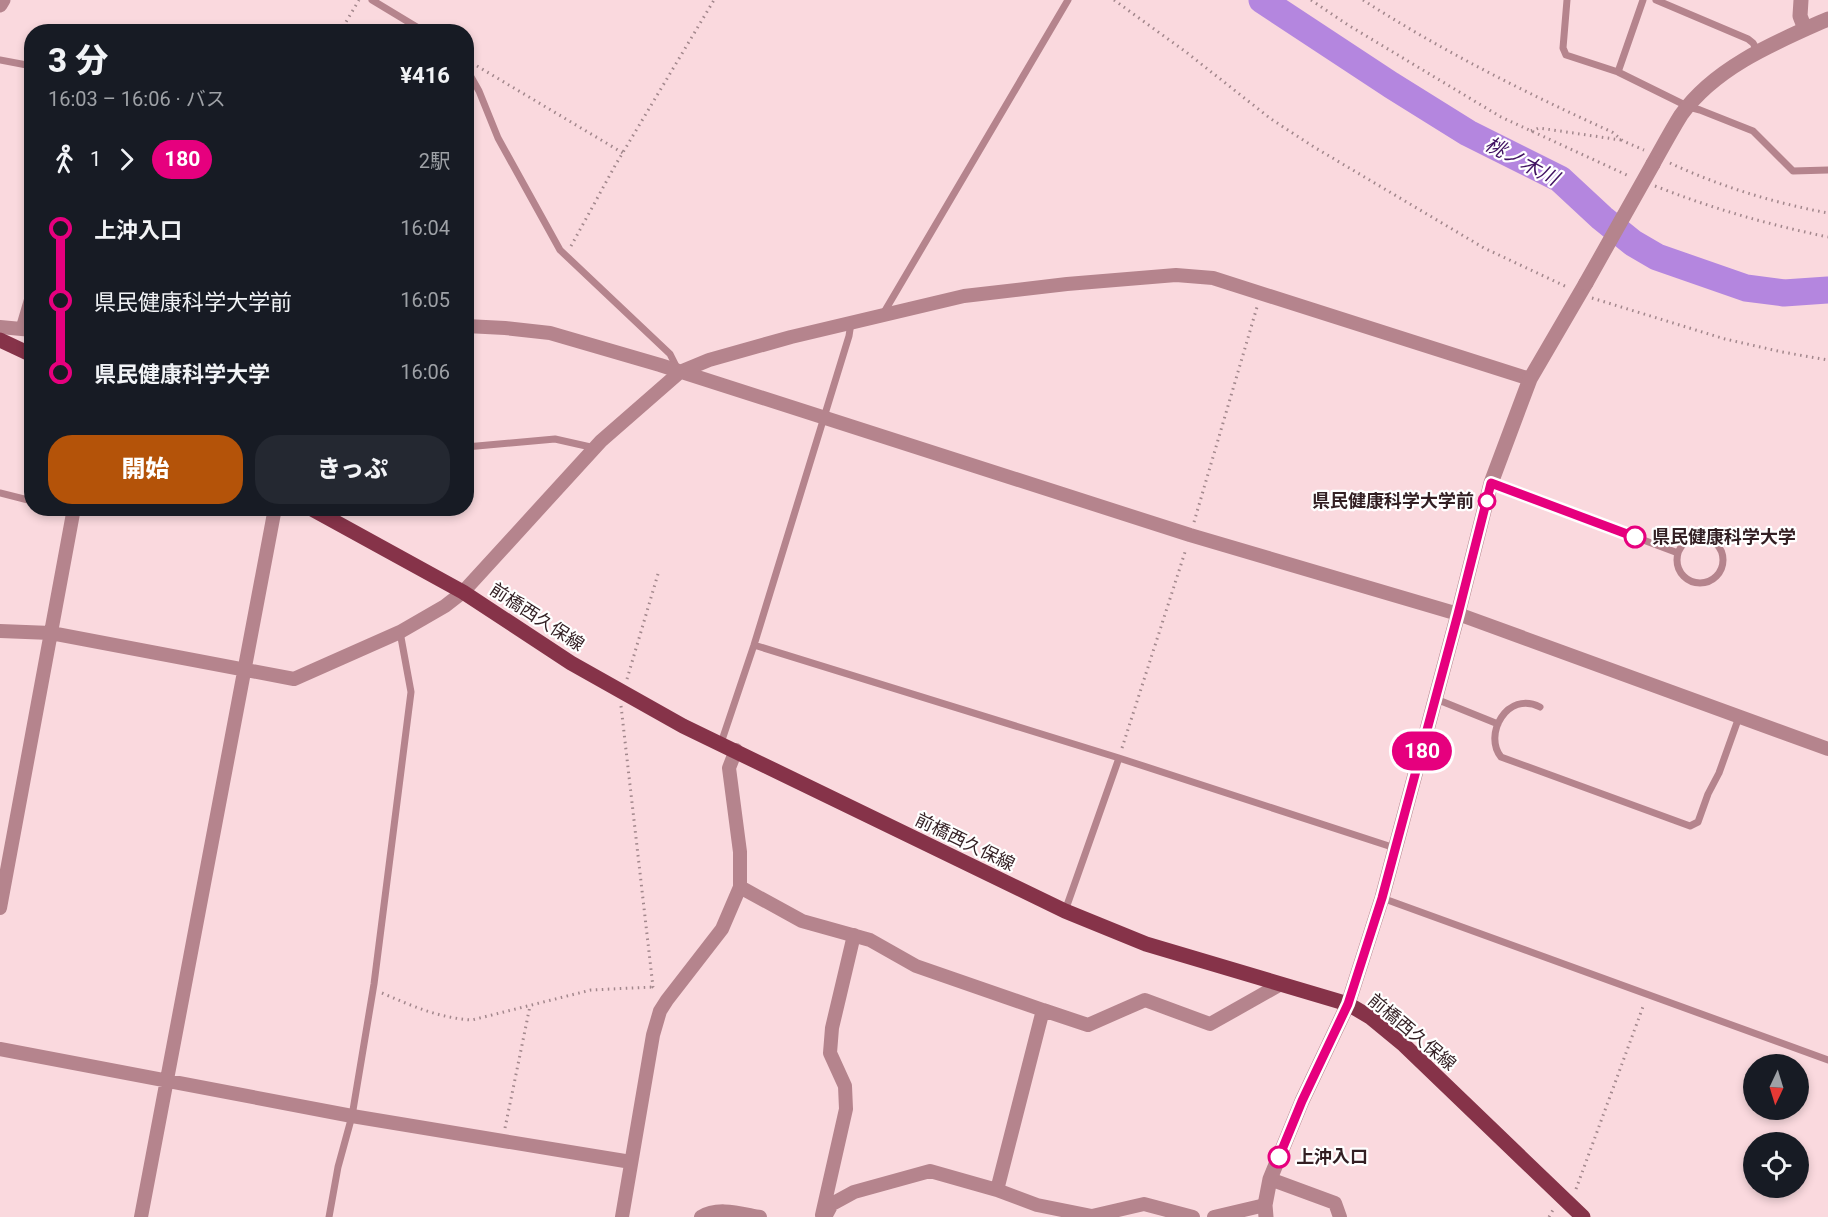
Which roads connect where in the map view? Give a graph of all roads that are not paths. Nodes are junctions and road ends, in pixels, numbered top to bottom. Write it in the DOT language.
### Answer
graph roads {
  1 [pos="3,0"];
  2 [pos="372,0"];
  3 [pos="1068,0"];
  4 [pos="1567,0"];
  5 [pos="1643,0"];
  6 [pos="1656,0"];
  7 [pos="1801,0"];
  8 [pos="0,5"];
  9 [pos="1828,20"];
  10 [pos="412,24"];
  11 [pos="1805,29"];
  12 [pos="1758,52"];
  13 [pos="0,60"];
  14 [pos="24,64"];
  15 [pos="1618,72"];
  16 [pos="474,82"];
  17 [pos="1689,107"];
  18 [pos="1828,170"];
  19 [pos="882,316"];
  20 [pos="851,323"];
  21 [pos="474,326"];
  22 [pos="0,327"];
  23 [pos="24,329"];
  24 [pos="0,340"];
  25 [pos="24,351"];
  26 [pos="680,372"];
  27 [pos="1530,379"];
  28 [pos="824,417"];
  29 [pos="474,446"];
  30 [pos="595,448"];
  31 [pos="1491,483"];
  32 [pos="0,493"];
  33 [pos="24,499"];
  34 [pos="69,516"];
  35 [pos="274,516"];
  36 [pos="325,516"];
  37 [pos="1678,553"];
  38 [pos="463,592"];
  39 [pos="1458,614"];
  40 [pos="0,631"];
  41 [pos="400,632"];
  42 [pos="51,633"];
  43 [pos="754,645"];
  44 [pos="245,670"];
  45 [pos="1436,699"];
  46 [pos="1540,707"];
  47 [pos="1739,717"];
  48 [pos="1498,724"];
  49 [pos="721,744"];
  50 [pos="1828,749"];
  51 [pos="736,750"];
  52 [pos="1119,758"];
  53 [pos="1396,849"];
  54 [pos="741,887"];
  55 [pos="1382,898"];
  56 [pos="0,908"];
  57 [pos="1065,911"];
  58 [pos="854,935"];
  59 [pos="1281,984"];
  60 [pos="1348,1004"];
  61 [pos="1043,1010"];
  62 [pos="0,1049"];
  63 [pos="1828,1060"];
  64 [pos="166,1080"];
  65 [pos="351,1116"];
  66 [pos="631,1162"];
  67 [pos="1270,1179"];
  68 [pos="997,1190"];
  69 [pos="1036,1211"];
  70 [pos="1265,1211"];
  71 [pos="141,1217"];
  72 [pos="329,1217"];
  73 [pos="622,1217"];
  74 [pos="701,1217"];
  75 [pos="760,1217"];
  76 [pos="823,1217"];
  77 [pos="1193,1217"];
  78 [pos="1214,1217"];
  79 [pos="1340,1217"];
  80 [pos="1583,1217"];
  1 -- 8 [label="street"];
  2 -- 10 [label="lane"];
  3 -- 19 [label="lane"];
  4 -- 15 [label="lane"];
  5 -- 15 [label="lane"];
  6 -- 12 [label="lane"];
  7 -- 11 [label="street"];
  9 -- 11 [label="street"];
  11 -- 12 [label="street"];
  12 -- 17 [label="street"];
  13 -- 14 [label="lane"];
  15 -- 17 [label="lane"];
  16 -- 26 [label="lane"];
  17 -- 18 [label="lane"];
  17 -- 27 [label="street, bridge"];
  19 -- 20 [label="street"];
  19 -- 27 [label="street"];
  20 -- 26 [label="street"];
  20 -- 28 [label="lane"];
  21 -- 26 [label="street"];
  22 -- 23 [label="street"];
  24 -- 25 [label="main road"];
  26 -- 28 [label="street"];
  26 -- 30 [label="street"];
  27 -- 31 [label="street"];
  28 -- 39 [label="street"];
  28 -- 43 [label="lane"];
  29 -- 30 [label="lane"];
  30 -- 38 [label="street"];
  31 -- 37 [label="lane"];
  31 -- 39 [label="street"];
  32 -- 33 [label="lane"];
  34 -- 42 [label="street"];
  35 -- 44 [label="street"];
  36 -- 38 [label="main road, 前橋西久保線"];
  37 -- 37 [label="lane"];
  38 -- 41 [label="street"];
  38 -- 49 [label="main road, 前橋西久保線"];
  39 -- 45 [label="street"];
  39 -- 47 [label="street"];
  40 -- 42 [label="street"];
  41 -- 44 [label="street"];
  41 -- 65 [label="lane"];
  42 -- 44 [label="street"];
  42 -- 56 [label="street"];
  43 -- 49 [label="lane"];
  43 -- 52 [label="lane"];
  44 -- 64 [label="street"];
  45 -- 48 [label="lane"];
  45 -- 53 [label="street"];
  46 -- 48 [label="lane"];
  47 -- 48 [label="lane"];
  47 -- 50 [label="street"];
  49 -- 51 [label="main road, 前橋西久保線"];
  51 -- 54 [label="street"];
  51 -- 57 [label="main road, 前橋西久保線"];
  52 -- 53 [label="lane"];
  52 -- 57 [label="lane"];
  53 -- 55 [label="street"];
  54 -- 58 [label="street"];
  54 -- 66 [label="street"];
  55 -- 60 [label="street"];
  55 -- 63 [label="lane"];
  57 -- 59 [label="main road, 前橋西久保線"];
  58 -- 61 [label="street"];
  58 -- 76 [label="street"];
  59 -- 60 [label="main road, 前橋西久保線"];
  59 -- 61 [label="street"];
  60 -- 67 [label="street"];
  60 -- 80 [label="main road, 前橋西久保線"];
  61 -- 68 [label="street"];
  62 -- 64 [label="street"];
  64 -- 65 [label="street"];
  64 -- 71 [label="street"];
  65 -- 66 [label="street"];
  65 -- 72 [label="lane"];
  66 -- 73 [label="street"];
  67 -- 70 [label="street"];
  67 -- 79 [label="street"];
  68 -- 69 [label="street"];
  68 -- 76 [label="street"];
  69 -- 77 [label="street"];
  70 -- 78 [label="street"];
  74 -- 75 [label="street"];
}
